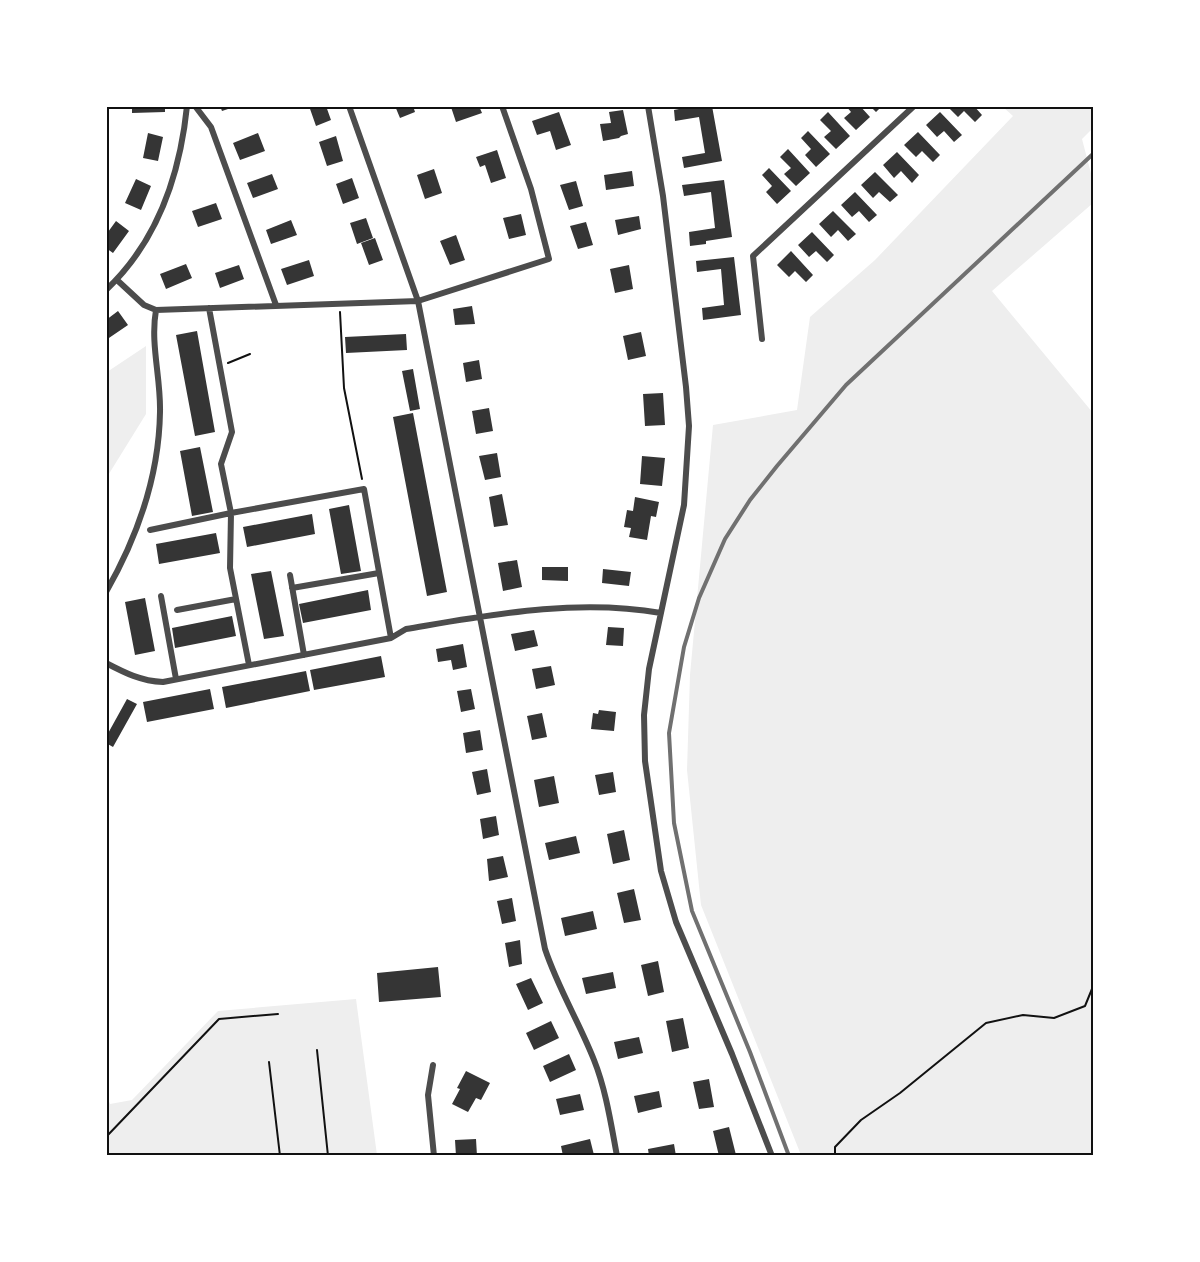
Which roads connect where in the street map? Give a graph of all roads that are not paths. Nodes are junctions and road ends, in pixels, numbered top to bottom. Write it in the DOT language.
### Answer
graph roads {
  1 [pos="187,106"];
  2 [pos="195,106"];
  3 [pos="350,106"];
  4 [pos="502,106"];
  5 [pos="648,106"];
  6 [pos="914,106"];
  7 [pos="117,280"];
  8 [pos="106,290"];
  9 [pos="418,301"];
  10 [pos="276,305"];
  11 [pos="208,308"];
  12 [pos="156,310"];
  13 [pos="762,339"];
  14 [pos="231,513"];
  15 [pos="150,530"];
  16 [pos="379,573"];
  17 [pos="290,574"];
  18 [pos="292,588"];
  19 [pos="106,592"];
  20 [pos="161,596"];
  21 [pos="236,599"];
  22 [pos="177,610"];
  23 [pos="661,614"];
  24 [pos="480,617"];
  25 [pos="391,638"];
  26 [pos="304,655"];
  27 [pos="106,663"];
  28 [pos="249,665"];
  29 [pos="176,679"];
  30 [pos="433,1065"];
  31 [pos="434,1155"];
  32 [pos="617,1155"];
  33 [pos="772,1155"];
  1 -- 7 [label="street"];
  2 -- 10 [label="street"];
  3 -- 9 [label="street"];
  4 -- 9 [label="street"];
  5 -- 23 [label="street"];
  6 -- 13 [label="street"];
  7 -- 8 [label="street"];
  7 -- 12 [label="street"];
  9 -- 10 [label="street"];
  9 -- 24 [label="street"];
  10 -- 11 [label="street"];
  11 -- 12 [label="street"];
  11 -- 14 [label="street"];
  12 -- 19 [label="street"];
  14 -- 15 [label="street"];
  14 -- 16 [label="street"];
  14 -- 21 [label="street"];
  16 -- 18 [label="street"];
  16 -- 25 [label="street"];
  17 -- 18 [label="street"];
  18 -- 26 [label="street"];
  20 -- 29 [label="street"];
  21 -- 22 [label="street"];
  21 -- 28 [label="street"];
  23 -- 24 [label="street"];
  23 -- 33 [label="street"];
  24 -- 25 [label="street"];
  24 -- 32 [label="street"];
  25 -- 26 [label="street"];
  26 -- 28 [label="street"];
  27 -- 29 [label="street"];
  28 -- 29 [label="street"];
  30 -- 31 [label="street"];
}
